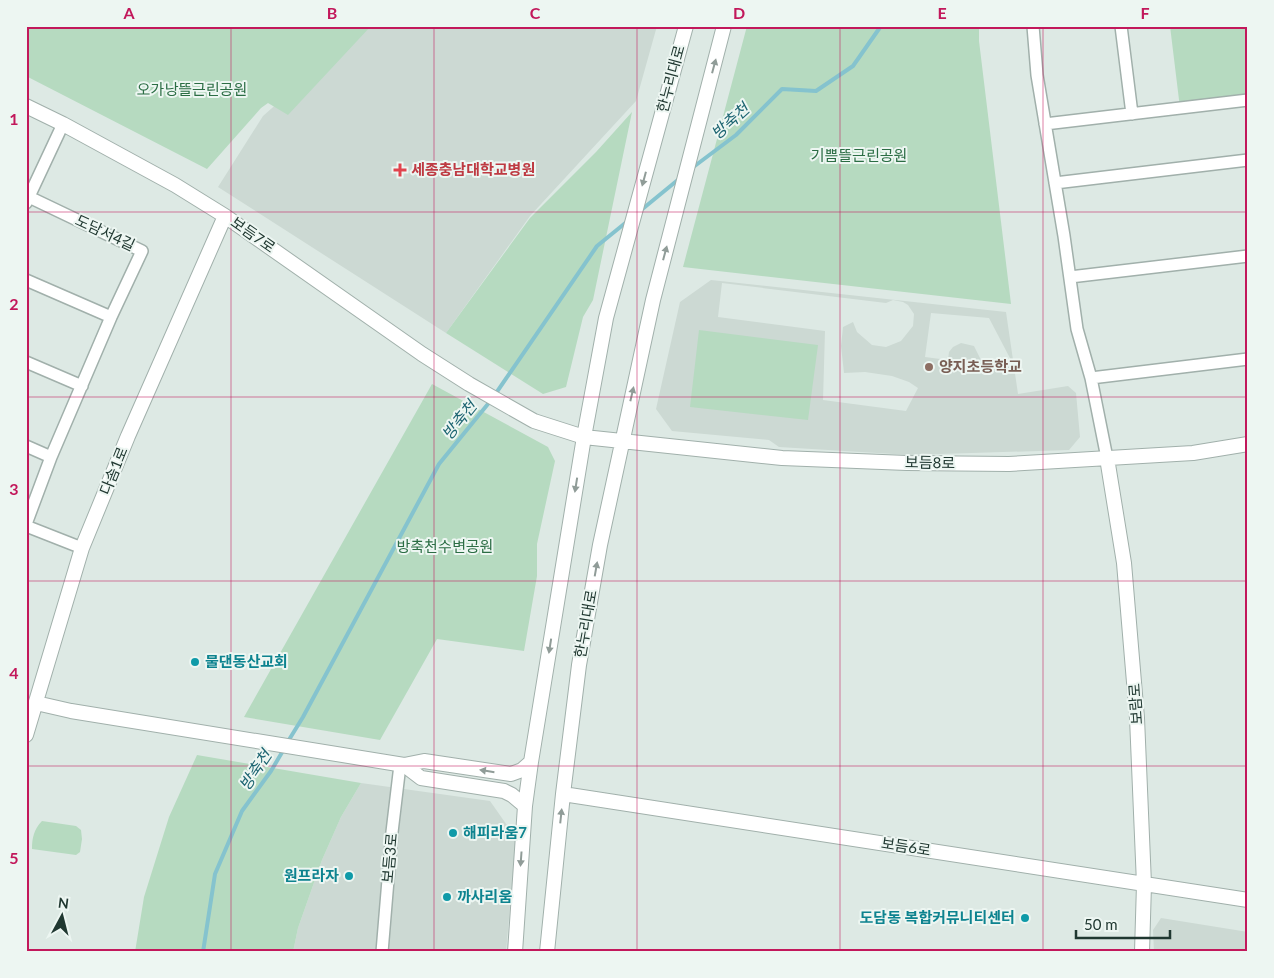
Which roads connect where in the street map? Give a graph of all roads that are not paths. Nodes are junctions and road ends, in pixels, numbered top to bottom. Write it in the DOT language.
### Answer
graph roads {
  1 [pos="686,26"];
  2 [pos="724,26"];
  3 [pos="1033,26"];
  4 [pos="1121,26"];
  5 [pos="1248,100"];
  6 [pos="26,106"];
  7 [pos="1132,114"];
  8 [pos="63,124"];
  9 [pos="1045,124"];
  10 [pos="1248,160"];
  11 [pos="1055,183"];
  12 [pos="28,200"];
  13 [pos="225,216"];
  14 [pos="1248,256"];
  15 [pos="1070,277"];
  16 [pos="26,280"];
  17 [pos="111,318"];
  18 [pos="1248,358"];
  19 [pos="26,362"];
  20 [pos="1091,378"];
  21 [pos="82,386"];
  22 [pos="584,437"];
  23 [pos="616,441"];
  24 [pos="1248,444"];
  25 [pos="26,446"];
  26 [pos="51,456"];
  27 [pos="1107,458"];
  28 [pos="26,525"];
  29 [pos="82,548"];
  30 [pos="36,703"];
  31 [pos="26,736"];
  32 [pos="531,762"];
  33 [pos="402,765"];
  34 [pos="563,794"];
  35 [pos="525,806"];
  36 [pos="1144,884"];
  37 [pos="1248,900"];
  38 [pos="382,952"];
  39 [pos="515,952"];
  40 [pos="547,952"];
  41 [pos="1142,952"];
  1 -- 22 [label="street, 한누리대로, one-way"];
  23 -- 2 [label="street, 한누리대로, one-way"];
  3 -- 9 [label="street"];
  4 -- 7 [label="street"];
  5 -- 7 [label="street"];
  6 -- 8 [label="street, 보듬7로"];
  7 -- 9 [label="street"];
  8 -- 12 [label="street, 도담서4길"];
  8 -- 13 [label="street, 보듬7로"];
  9 -- 11 [label="street"];
  10 -- 11 [label="street"];
  11 -- 15 [label="street"];
  12 -- 17 [label="street, 도담서4길"];
  13 -- 22 [label="street, 보듬7로"];
  13 -- 29 [label="street, 다솜1로"];
  14 -- 15 [label="street"];
  15 -- 20 [label="street"];
  16 -- 17 [label="street"];
  17 -- 21 [label="street, 도담서4길"];
  18 -- 20 [label="street"];
  19 -- 21 [label="street"];
  20 -- 27 [label="street"];
  21 -- 26 [label="street, 도담서4길"];
  22 -- 23 [label="street"];
  22 -- 32 [label="street, one-way"];
  23 -- 27 [label="street, 보듬8로"];
  34 -- 23 [label="street, 한누리대로, one-way"];
  24 -- 27 [label="street, 보듬8로"];
  25 -- 26 [label="street"];
  26 -- 28 [label="street, 도담서4길"];
  27 -- 36 [label="street, 보람로"];
  28 -- 29 [label="street, 도담서4길"];
  29 -- 30 [label="street, 다솜1로"];
  30 -- 31 [label="street, 다솜1로"];
  30 -- 33 [label="street"];
  32 -- 33 [label="street, one-way"];
  32 -- 35 [label="street"];
  33 -- 35 [label="street"];
  33 -- 38 [label="street, 보듬3로"];
  34 -- 36 [label="street, 보듬6로"];
  40 -- 34 [label="street, 한누리대로, one-way"];
  35 -- 39 [label="street, one-way"];
  36 -- 37 [label="street, 보듬6로"];
  36 -- 41 [label="street, 보람로"];
}
